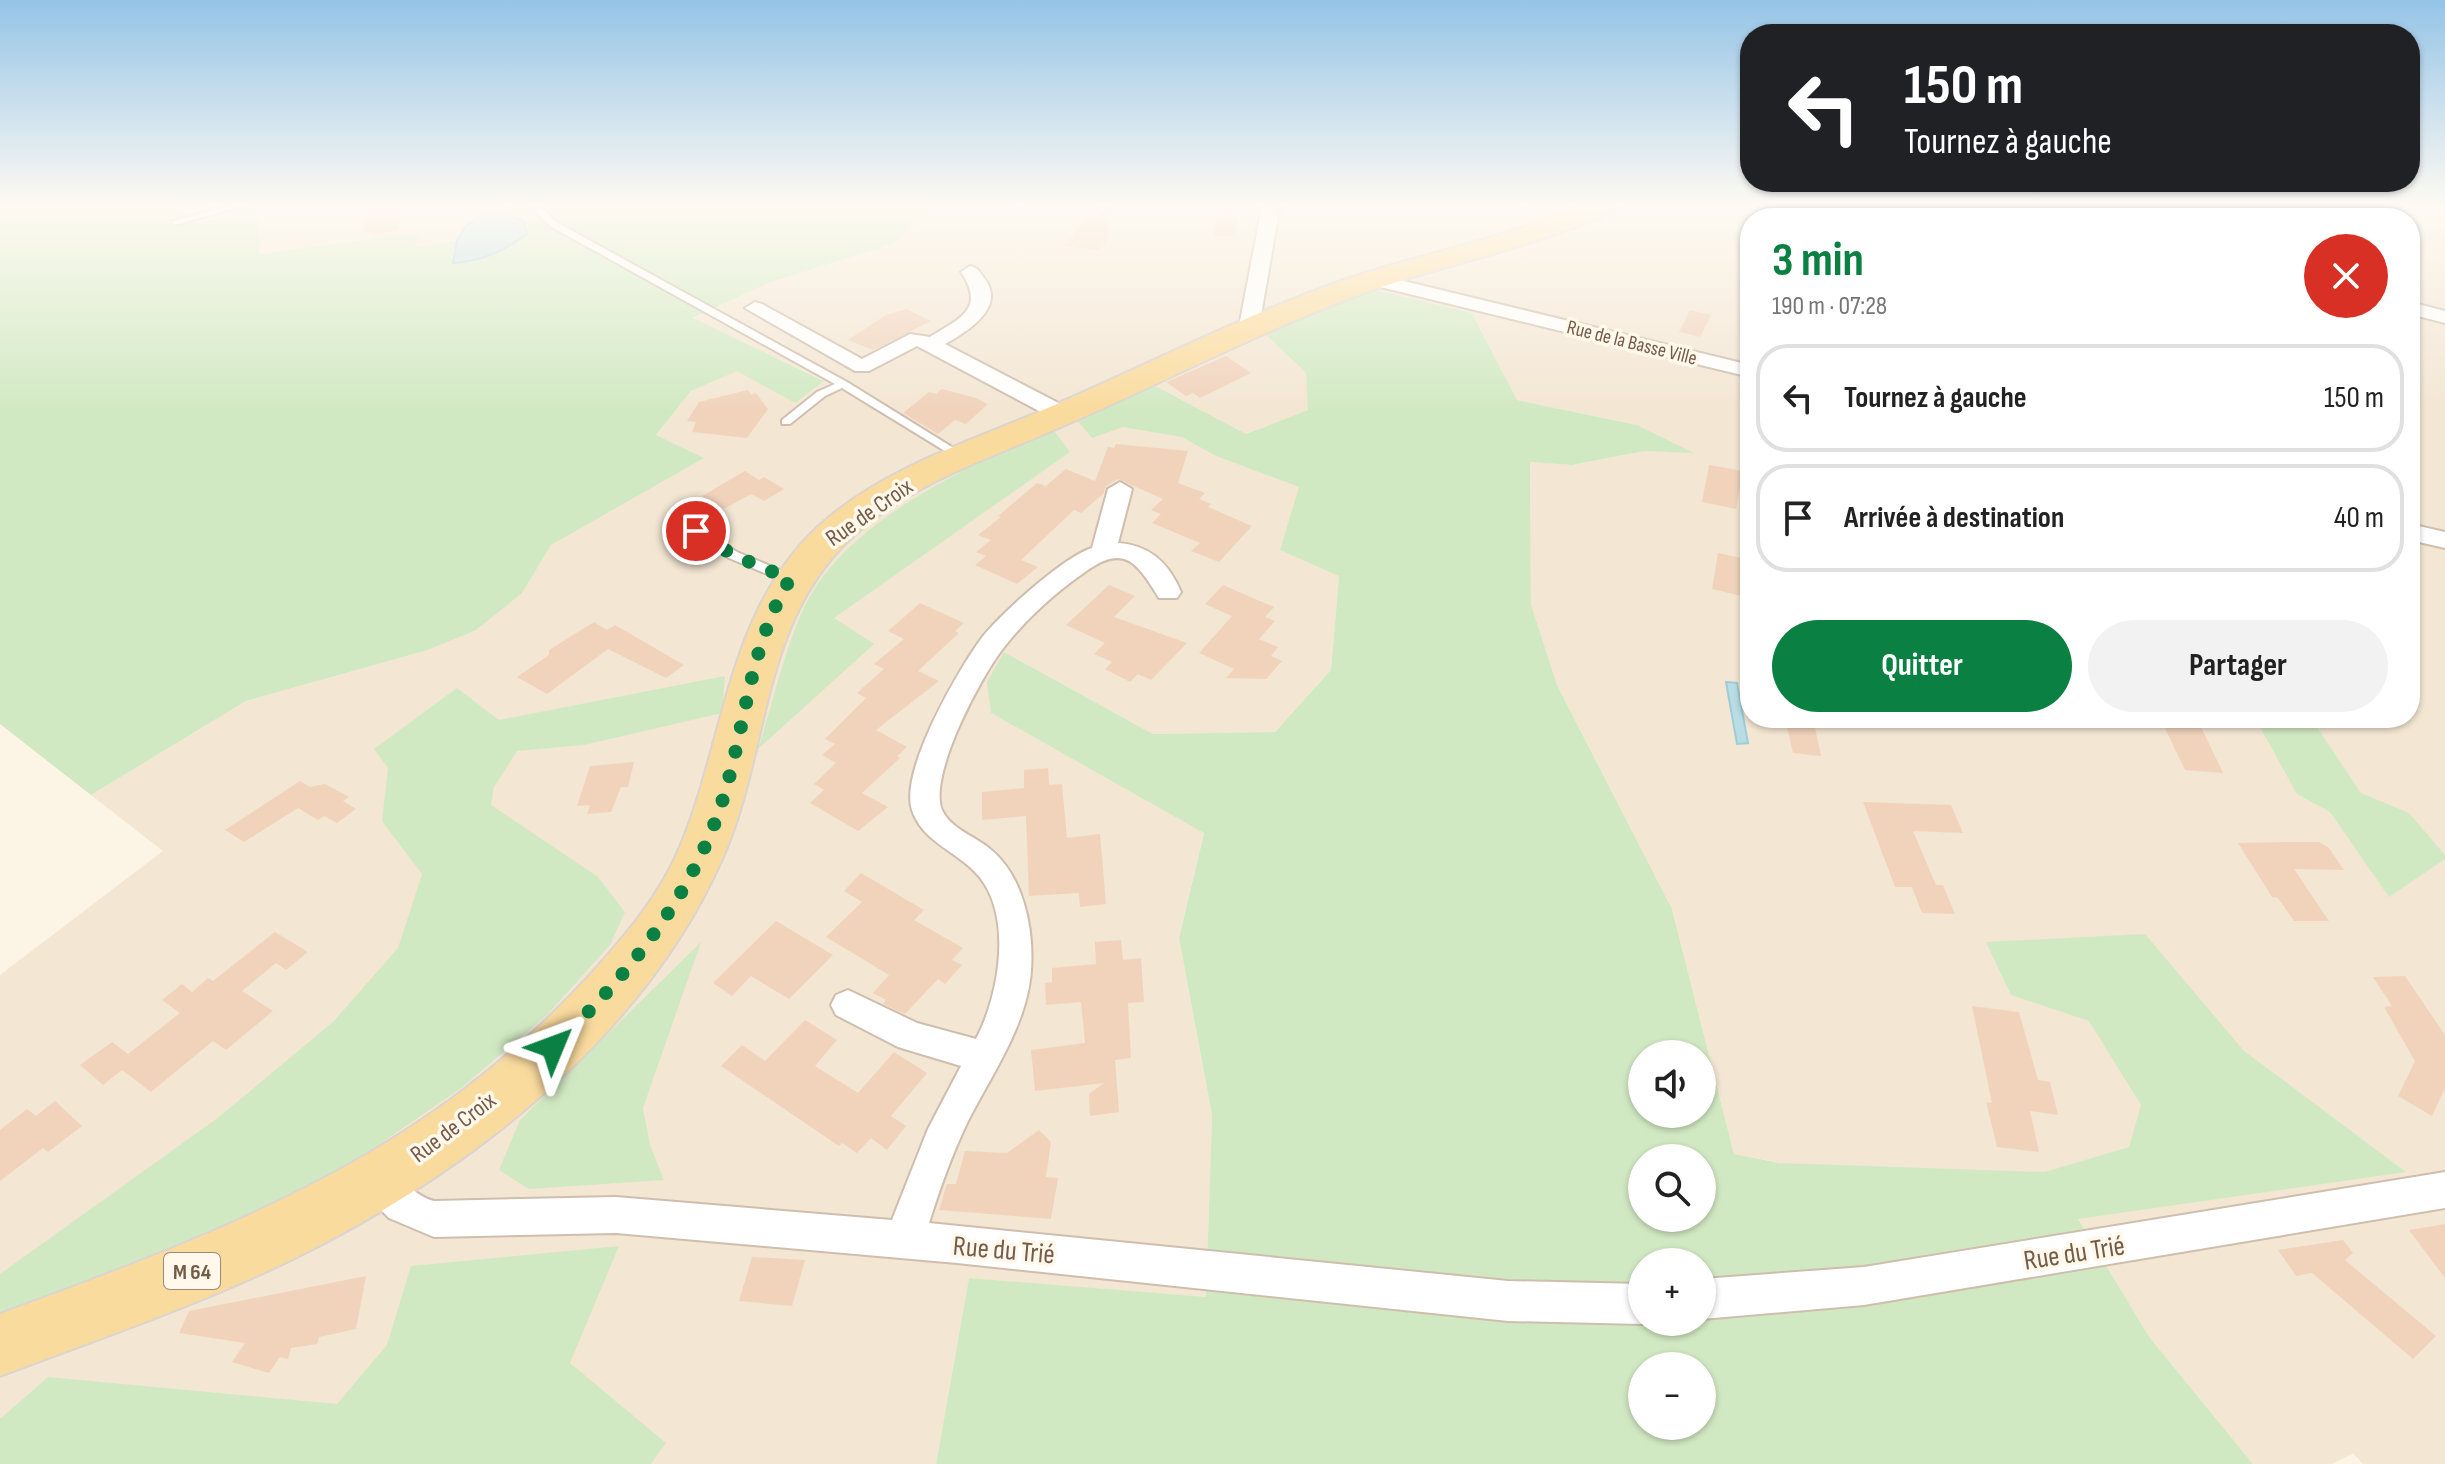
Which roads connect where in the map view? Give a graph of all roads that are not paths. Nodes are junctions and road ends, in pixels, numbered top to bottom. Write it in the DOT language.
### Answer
graph roads {
  1 [pos="644,274"];
  2 [pos="972,274"];
  3 [pos="1259,274"];
  4 [pos="1392,274"];
  5 [pos="1375,280"];
  6 [pos="755,308"];
  7 [pos="2420,311"];
  8 [pos="2445,317"];
  9 [pos="1248,332"];
  10 [pos="930,345"];
  11 [pos="1740,369"];
  12 [pos="843,384"];
  13 [pos="1062,414"];
  14 [pos="786,422"];
  15 [pos="962,457"];
  16 [pos="1120,489"];
  17 [pos="696,531"];
  18 [pos="2420,534"];
  19 [pos="2445,540"];
  20 [pos="1103,553"];
  21 [pos="790,579"];
  22 [pos="1168,592"];
  23 [pos="848,1005"];
  24 [pos="983,1057"];
  25 [pos="378,1181"];
  26 [pos="2445,1190"];
  27 [pos="904,1240"];
  28 [pos="1716,1298"];
  29 [pos="1628,1304"];
  30 [pos="0,1345"];
  1 -- 12 [label="lane"];
  2 -- 10 [label="street"];
  3 -- 9 [label="street"];
  4 -- 5 [label="main road, M 64"];
  5 -- 9 [label="main road, Rue de Croix / M 64"];
  5 -- 11 [label="street, Rue de la Basse Ville"];
  6 -- 10 [label="street"];
  7 -- 8 [label="street"];
  9 -- 13 [label="main road, Rue de Croix / M 64"];
  10 -- 13 [label="street"];
  12 -- 14 [label="lane"];
  12 -- 15 [label="lane"];
  13 -- 15 [label="main road, Rue de Croix / M 64"];
  15 -- 21 [label="main road, Rue de Croix / M 64"];
  16 -- 20 [label="street"];
  17 -- 21 [label="lane"];
  18 -- 19 [label="street"];
  20 -- 22 [label="street"];
  20 -- 24 [label="street"];
  21 -- 25 [label="main road, Rue de Croix / M 64"];
  23 -- 24 [label="street"];
  24 -- 27 [label="street"];
  25 -- 27 [label="street, Rue du Trié"];
  25 -- 30 [label="main road, Rue de Croix / M 64"];
  26 -- 28 [label="street, Rue du Trié"];
  27 -- 29 [label="street, Rue du Trié"];
}
